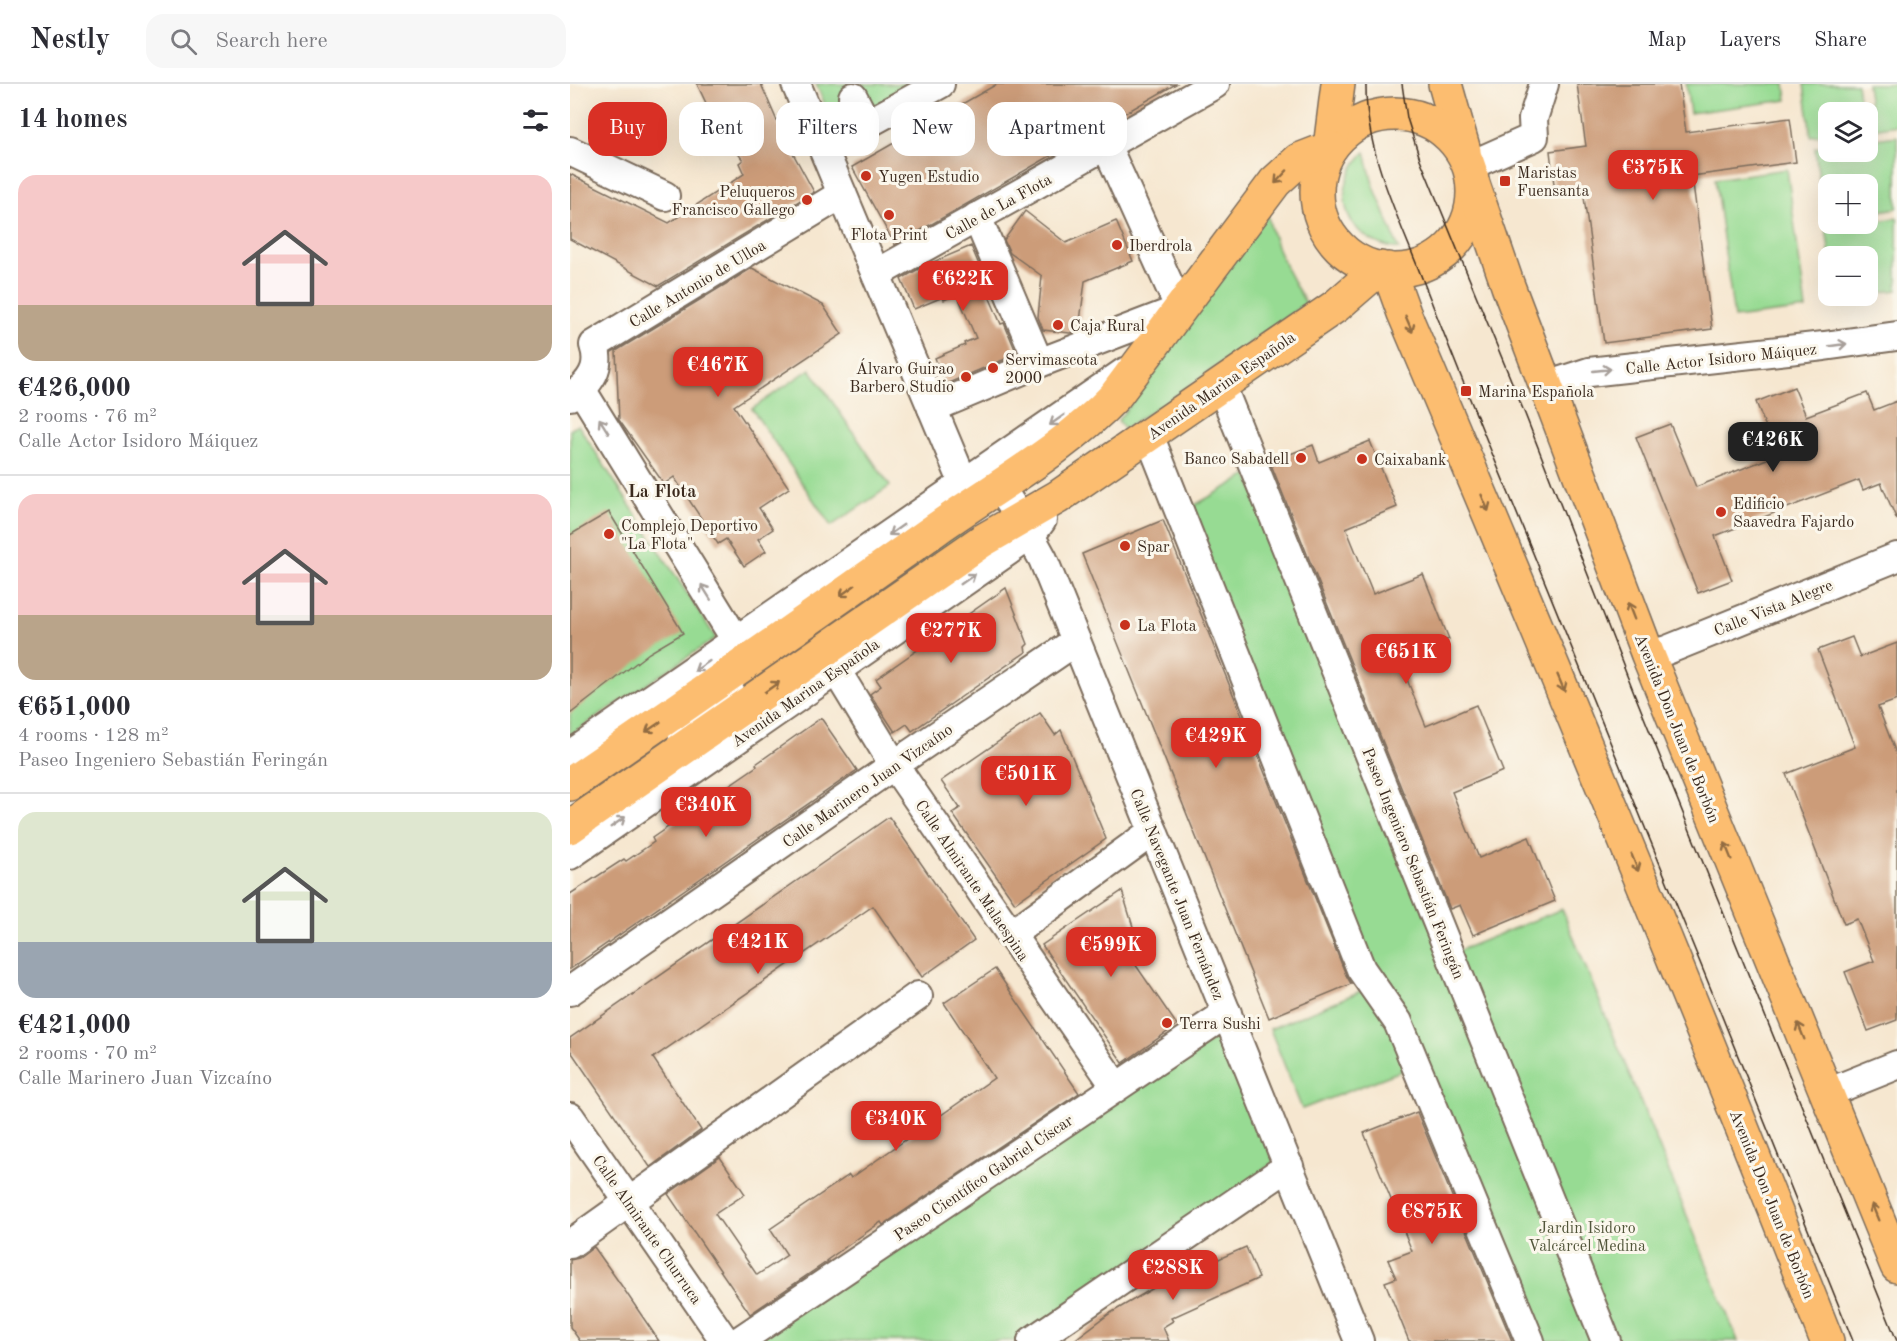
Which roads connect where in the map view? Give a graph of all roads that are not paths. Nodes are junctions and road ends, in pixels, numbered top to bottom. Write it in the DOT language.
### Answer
graph roads {
  1 [pos="796,84"];
  2 [pos="940,84"];
  3 [pos="1215,84"];
  4 [pos="1338,84"];
  5 [pos="1445,84"];
  6 [pos="1544,84"];
  7 [pos="853,97"];
  8 [pos="804,102"];
  9 [pos="856,102"];
  10 [pos="879,117"];
  11 [pos="1127,133"];
  12 [pos="1330,148"];
  13 [pos="570,151"];
  14 [pos="826,156"];
  15 [pos="1086,156"];
  16 [pos="1111,156"];
  17 [pos="1470,170"];
  18 [pos="842,194"];
  19 [pos="665,196"];
  20 [pos="977,217"];
  21 [pos="1384,269"];
  22 [pos="876,274"];
  23 [pos="1180,309"];
  24 [pos="1897,336"];
  25 [pos="1139,362"];
  26 [pos="1039,363"];
  27 [pos="1221,385"];
  28 [pos="1546,386"];
  29 [pos="576,393"];
  30 [pos="932,408"];
  31 [pos="1149,435"];
  32 [pos="964,484"];
  33 [pos="999,486"];
  34 [pos="1026,527"];
  35 [pos="1897,557"];
  36 [pos="1076,641"];
  37 [pos="737,642"];
  38 [pos="1648,655"];
  39 [pos="836,670"];
  40 [pos="731,673"];
  41 [pos="570,755"];
  42 [pos="894,765"];
  43 [pos="570,784"];
  44 [pos="621,792"];
  45 [pos="570,827"];
  46 [pos="1153,831"];
  47 [pos="570,855"];
  48 [pos="1010,935"];
  49 [pos="570,992"];
  50 [pos="918,996"];
  51 [pos="1227,1013"];
  52 [pos="1897,1065"];
  53 [pos="1116,1087"];
  54 [pos="1827,1093"];
  55 [pos="570,1117"];
  56 [pos="1289,1166"];
  57 [pos="630,1203"];
  58 [pos="570,1244"];
  59 [pos="1897,1266"];
  60 [pos="725,1341"];
  61 [pos="739,1341"];
  62 [pos="1032,1341"];
  63 [pos="1359,1341"];
  64 [pos="1530,1341"];
  65 [pos="1606,1341"];
  66 [pos="1827,1341"];
  1 -- 8 [label="street"];
  2 -- 10 [label="street"];
  3 -- 11 [label="street, Calle de La Flota"];
  4 -- 12 [label="main road"];
  5 -- 17 [label="main road, Avenida Don Juan de Borbón"];
  6 -- 17 [label="street"];
  7 -- 9 [label="street"];
  12 -- 17 [label="main road"];
  12 -- 21 [label="main road"];
  12 -- 23 [label="main road, one-way"];
  13 -- 19 [label="street"];
  14 -- 18 [label="street"];
  15 -- 20 [label="street, Calle de La Flota"];
  16 -- 23 [label="street"];
  17 -- 21 [label="main road"];
  17 -- 28 [label="main road, Avenida Don Juan de Borbón"];
  18 -- 22 [label="street"];
  18 -- 29 [label="street, Calle Antonio de Ulloa"];
  20 -- 22 [label="street, Calle de La Flota"];
  20 -- 26 [label="street"];
  21 -- 27 [label="main road, Avenida Marina Española"];
  21 -- 66 [label="main road, Avenida Don Juan de Borbón, one-way"];
  22 -- 30 [label="street"];
  23 -- 25 [label="main road"];
  23 -- 26 [label="street"];
  28 -- 24 [label="street, Calle Actor Isidoro Máiquez, one-way"];
  25 -- 32 [label="street, one-way"];
  25 -- 33 [label="main road"];
  26 -- 30 [label="street"];
  27 -- 31 [label="main road, Avenida Marina Española"];
  27 -- 65 [label="street, Paseo Ingeniero Sebastián Feringán"];
  38 -- 28 [label="main road, Avenida Don Juan de Borbón, one-way"];
  37 -- 29 [label="street, Calle Antonio de Ulloa, one-way"];
  30 -- 32 [label="street"];
  31 -- 34 [label="main road, Avenida Marina Española"];
  31 -- 64 [label="street"];
  32 -- 37 [label="street, one-way"];
  33 -- 34 [label="street, Calle Navegante Juan Fernández"];
  33 -- 40 [label="main road, one-way"];
  34 -- 36 [label="street, Calle Navegante Juan Fernández"];
  39 -- 34 [label="street, Avenida Marina Española, one-way"];
  44 -- 34 [label="main road, Avenida Marina Española, one-way"];
  35 -- 38 [label="street, Calle Vista Alegre"];
  36 -- 42 [label="street, Calle Marinero Juan Vizcaíno"];
  36 -- 46 [label="street, Calle Navegante Juan Fernández"];
  37 -- 40 [label="street, Avenida Marina Española"];
  37 -- 41 [label="street, one-way"];
  54 -- 38 [label="main road, Avenida Don Juan de Borbón, one-way"];
  39 -- 42 [label="street, Calle Almirante Malaespina"];
  47 -- 39 [label="street, Avenida Marina Española, one-way"];
  40 -- 43 [label="main road, one-way"];
  40 -- 44 [label="street, Avenida Marina Española"];
  42 -- 48 [label="street, Calle Almirante Malaespina"];
  42 -- 49 [label="street, Calle Marinero Juan Vizcaíno"];
  44 -- 45 [label="main road, Avenida Marina Española"];
  46 -- 48 [label="street"];
  46 -- 51 [label="street, Calle Navegante Juan Fernández"];
  48 -- 53 [label="street, Calle Almirante Malaespina"];
  50 -- 57 [label="street"];
  51 -- 53 [label="street, Paseo Científico Gabriel Císcar"];
  51 -- 56 [label="street, Calle Navegante Juan Fernández"];
  52 -- 54 [label="street"];
  53 -- 61 [label="street, Paseo Científico Gabriel Císcar"];
  59 -- 54 [label="main road, Avenida Don Juan de Borbón, one-way"];
  55 -- 57 [label="street, Calle Almirante Churruca"];
  56 -- 62 [label="street"];
  56 -- 63 [label="street, Calle Navegante Juan Fernández"];
  57 -- 58 [label="street"];
  57 -- 60 [label="street, Calle Almirante Churruca"];
}
